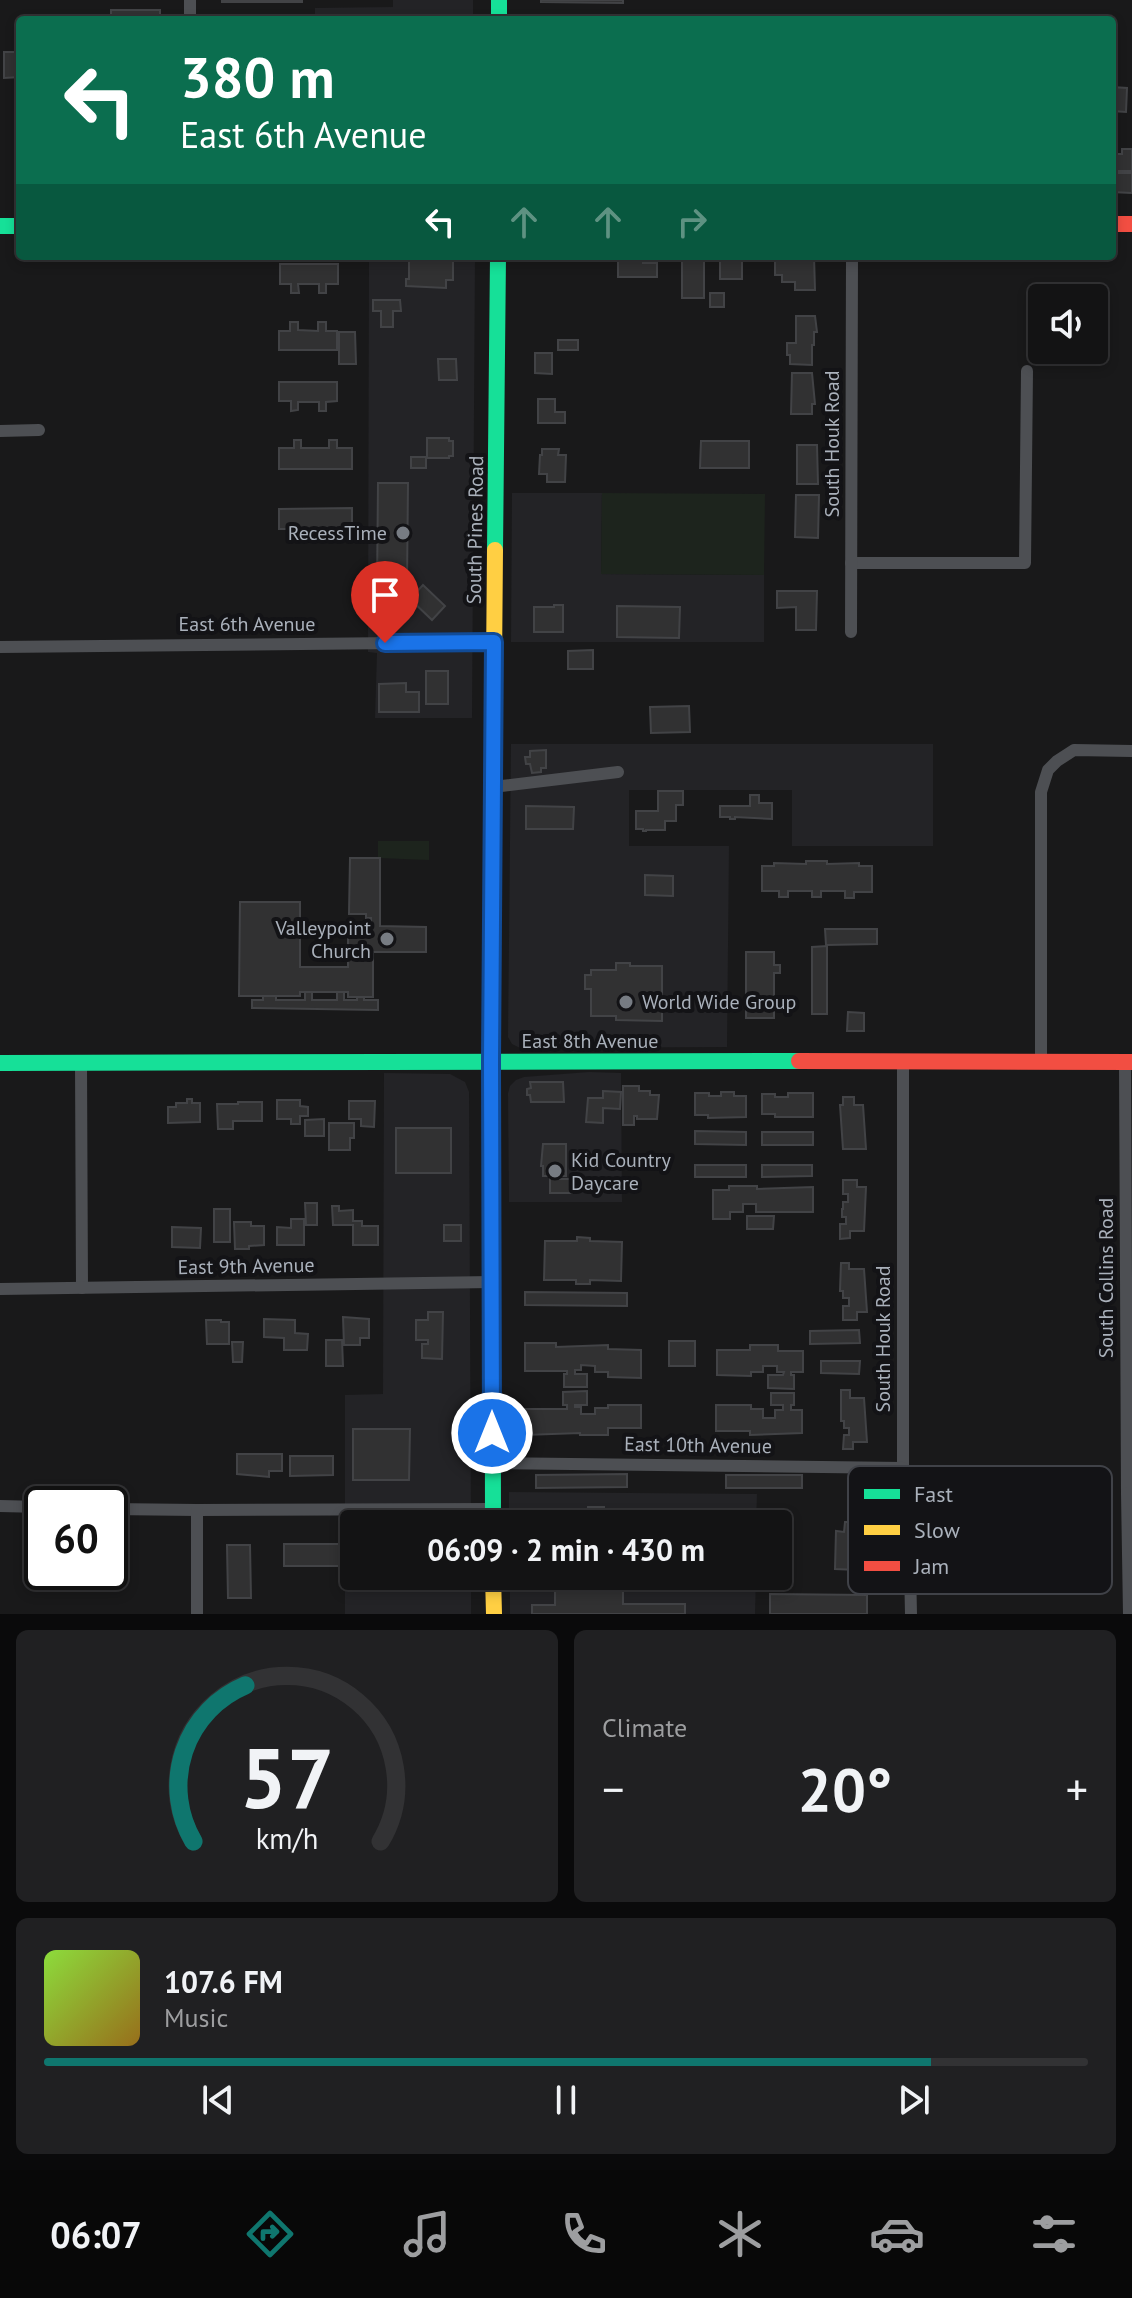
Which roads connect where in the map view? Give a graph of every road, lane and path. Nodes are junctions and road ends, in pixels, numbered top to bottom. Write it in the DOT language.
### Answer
graph roads {
  1 [pos="498,260"];
  2 [pos="852,260"];
  3 [pos="1027,371"];
  4 [pos="39,430"];
  5 [pos="0,431"];
  6 [pos="851,563"];
  7 [pos="851,632"];
  8 [pos="494,642"];
  9 [pos="0,647"];
  10 [pos="1132,751"];
  11 [pos="618,772"];
  12 [pos="493,787"];
  13 [pos="491,1061"];
  14 [pos="1128,1062"];
  15 [pos="0,1063"];
  16 [pos="81,1063"];
  17 [pos="903,1063"];
  18 [pos="1041,1063"];
  19 [pos="492,1282"];
  20 [pos="82,1288"];
  21 [pos="0,1289"];
  22 [pos="493,1463"];
  23 [pos="903,1466"];
  24 [pos="848,1467"];
  25 [pos="1129,1493"];
  26 [pos="0,1506"];
  27 [pos="24,1507"];
  28 [pos="128,1509"];
  29 [pos="197,1510"];
  30 [pos="493,1510"];
  31 [pos="340,1513"];
  32 [pos="493,1590"];
  33 [pos="911,1594"];
  34 [pos="197,1614"];
  35 [pos="494,1614"];
  36 [pos="911,1614"];
  37 [pos="1129,1614"];
  1 -- 8 [label="main road, South Pines Road"];
  2 -- 6 [label="street, South Houk Road"];
  3 -- 6 [label="street"];
  4 -- 5 [label="street"];
  6 -- 7 [label="street, South Houk Road"];
  8 -- 9 [label="street, East 6th Avenue"];
  8 -- 12 [label="main road, South Pines Road"];
  10 -- 18 [label="street"];
  11 -- 12 [label="street"];
  12 -- 13 [label="main road, South Pines Road"];
  13 -- 16 [label="main road, East 8th Avenue"];
  13 -- 17 [label="main road, East 8th Avenue"];
  13 -- 19 [label="main road, South Pines Road"];
  14 -- 18 [label="main road, East 8th Avenue"];
  14 -- 25 [label="street, South Collins Road"];
  15 -- 16 [label="main road, East 8th Avenue"];
  16 -- 20 [label="street"];
  17 -- 18 [label="main road, East 8th Avenue"];
  17 -- 23 [label="street, South Houk Road"];
  19 -- 20 [label="street, East 9th Avenue"];
  19 -- 22 [label="main road, South Pines Road"];
  20 -- 21 [label="street, East 9th Avenue"];
  22 -- 24 [label="street, East 10th Avenue"];
  22 -- 30 [label="main road, South Pines Road"];
  25 -- 37 [label="street, South Collins Road"];
  26 -- 27 [label="street"];
  28 -- 29 [label="street"];
  29 -- 31 [label="street"];
  29 -- 34 [label="street"];
  32 -- 35 [label="main road"];
  33 -- 36 [label="street, South Houk Road"];
}
